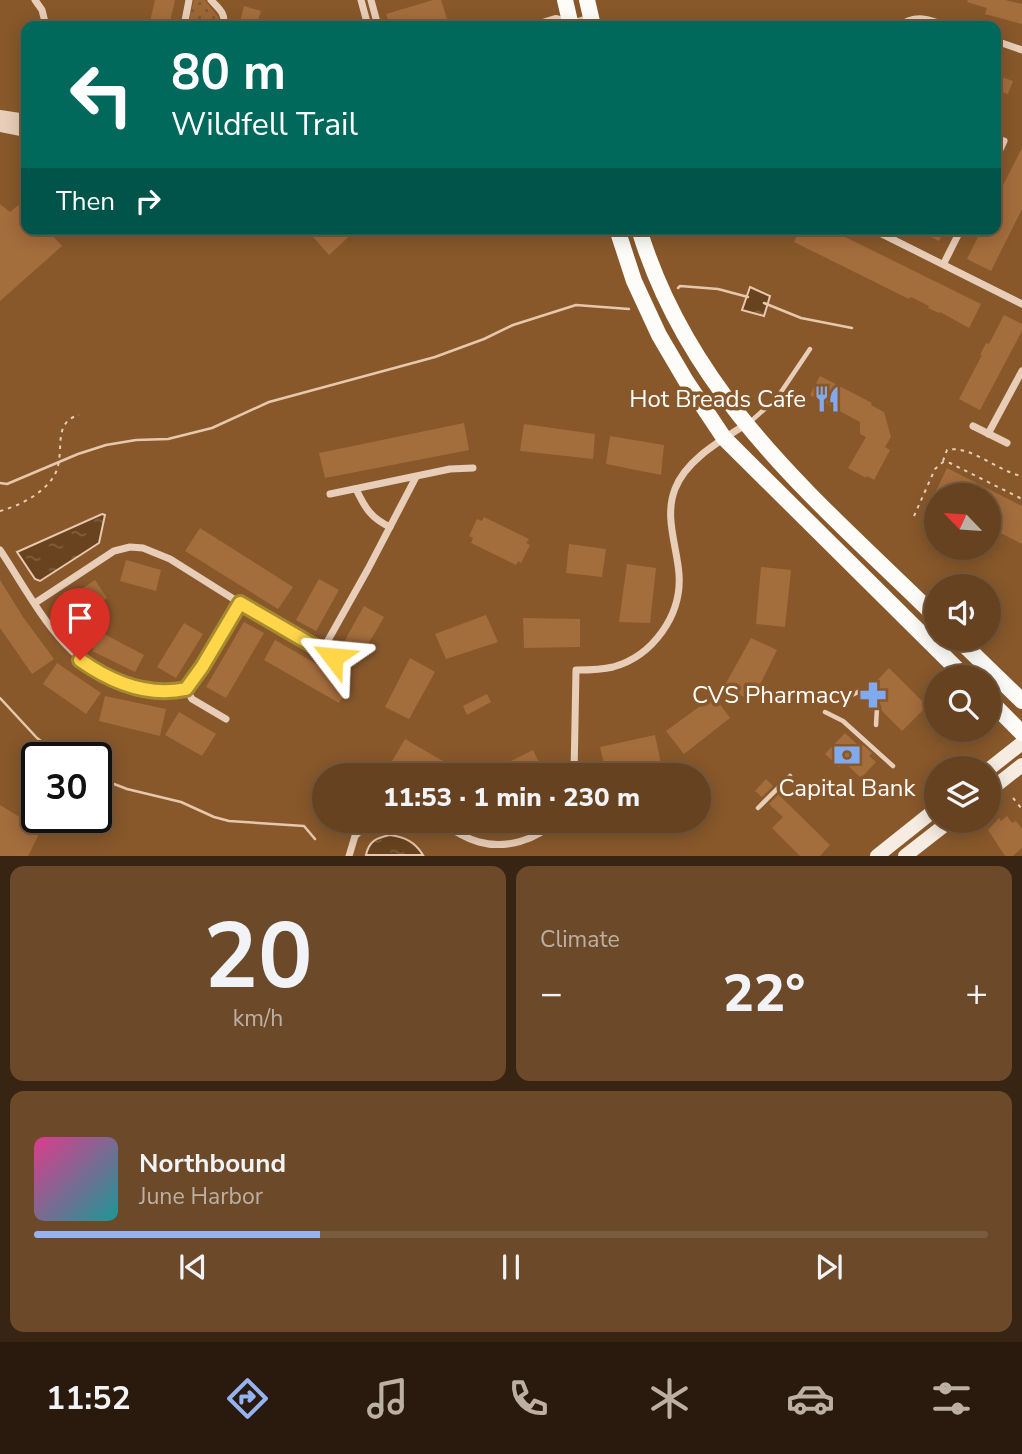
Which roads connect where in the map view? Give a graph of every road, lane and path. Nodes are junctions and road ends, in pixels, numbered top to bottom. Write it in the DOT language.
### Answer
graph roads {
  1 [pos="35,0"];
  2 [pos="189,0"];
  3 [pos="211,0"];
  4 [pos="371,0"];
  5 [pos="565,0"];
  6 [pos="587,0"];
  7 [pos="361,1"];
  8 [pos="45,21"];
  9 [pos="185,21"];
  10 [pos="224,21"];
  11 [pos="367,21"];
  12 [pos="377,21"];
  13 [pos="570,21"];
  14 [pos="592,21"];
  15 [pos="905,21"];
  16 [pos="936,21"];
  17 [pos="1001,43"];
  18 [pos="1022,50"];
  19 [pos="0,116"];
  20 [pos="21,119"];
  21 [pos="0,126"];
  22 [pos="21,130"];
  23 [pos="1004,141"];
  24 [pos="1001,148"];
  25 [pos="619,235"];
  26 [pos="641,235"];
  27 [pos="885,235"];
  28 [pos="958,235"];
  29 [pos="944,264"];
  30 [pos="1022,304"];
  31 [pos="810,349"];
  32 [pos="1022,371"];
  33 [pos="79,415"];
  34 [pos="745,425"];
  35 [pos="973,426"];
  36 [pos="988,433"];
  37 [pos="724,439"];
  38 [pos="1007,443"];
  39 [pos="943,462"];
  40 [pos="473,468"];
  41 [pos="1022,476"];
  42 [pos="416,477"];
  43 [pos="356,489"];
  44 [pos="330,494"];
  45 [pos="1022,499"];
  46 [pos="0,512"];
  47 [pos="914,516"];
  48 [pos="390,527"];
  49 [pos="0,551"];
  50 [pos="35,603"];
  51 [pos="240,603"];
  52 [pos="924,605"];
  53 [pos="322,651"];
  54 [pos="970,651"];
  55 [pos="333,657"];
  56 [pos="953,665"];
  57 [pos="186,689"];
  58 [pos="846,698"];
  59 [pos="1022,701"];
  60 [pos="825,712"];
  61 [pos="1001,713"];
  62 [pos="226,719"];
  63 [pos="876,725"];
  64 [pos="1022,733"];
  65 [pos="1022,743"];
  66 [pos="1001,760"];
  67 [pos="574,763"];
  68 [pos="1022,765"];
  69 [pos="893,766"];
  70 [pos="790,776"];
  71 [pos="1001,782"];
  72 [pos="1013,798"];
  73 [pos="758,808"];
  74 [pos="1022,809"];
  75 [pos="924,819"];
  76 [pos="358,833"];
  77 [pos="462,833"];
  78 [pos="539,833"];
  79 [pos="935,833"];
  80 [pos="349,856"];
  81 [pos="877,856"];
  82 [pos="905,856"];
  1 -- 8 [label="street"];
  2 -- 9 [label="street"];
  3 -- 10 [label="street"];
  4 -- 7 [label="street"];
  4 -- 12 [label="street"];
  5 -- 13 [label="main road"];
  6 -- 14 [label="main road"];
  7 -- 11 [label="street"];
  15 -- 16 [label="lane"];
  17 -- 18 [label="street"];
  19 -- 20 [label="street"];
  21 -- 22 [label="street"];
  23 -- 24 [label="street"];
  25 -- 37 [label="main road"];
  26 -- 34 [label="main road"];
  27 -- 29 [label="street"];
  28 -- 29 [label="street"];
  29 -- 30 [label="street"];
  31 -- 34 [label="lane"];
  32 -- 36 [label="street"];
  33 -- 46 [label="path"];
  34 -- 37 [label="street"];
  34 -- 52 [label="main road"];
  35 -- 36 [label="street"];
  36 -- 38 [label="street"];
  37 -- 56 [label="main road"];
  37 -- 67 [label="street"];
  39 -- 41 [label="path"];
  39 -- 45 [label="path"];
  39 -- 47 [label="path"];
  40 -- 42 [label="street"];
  42 -- 43 [label="street"];
  42 -- 48 [label="street"];
  43 -- 44 [label="street"];
  43 -- 48 [label="street"];
  48 -- 53 [label="street"];
  49 -- 50 [label="street"];
  50 -- 51 [label="street"];
  50 -- 57 [label="street"];
  51 -- 53 [label="street"];
  51 -- 57 [label="street"];
  53 -- 55 [label="street"];
  54 -- 59 [label="main road"];
  57 -- 62 [label="street"];
  58 -- 63 [label="lane"];
  60 -- 69 [label="lane"];
  61 -- 64 [label="main road"];
  65 -- 66 [label="main road"];
  68 -- 71 [label="main road"];
  70 -- 73 [label="lane"];
  72 -- 74 [label="path"];
  75 -- 81 [label="main road"];
  76 -- 80 [label="street"];
  77 -- 78 [label="street"];
  79 -- 82 [label="main road"];
}
